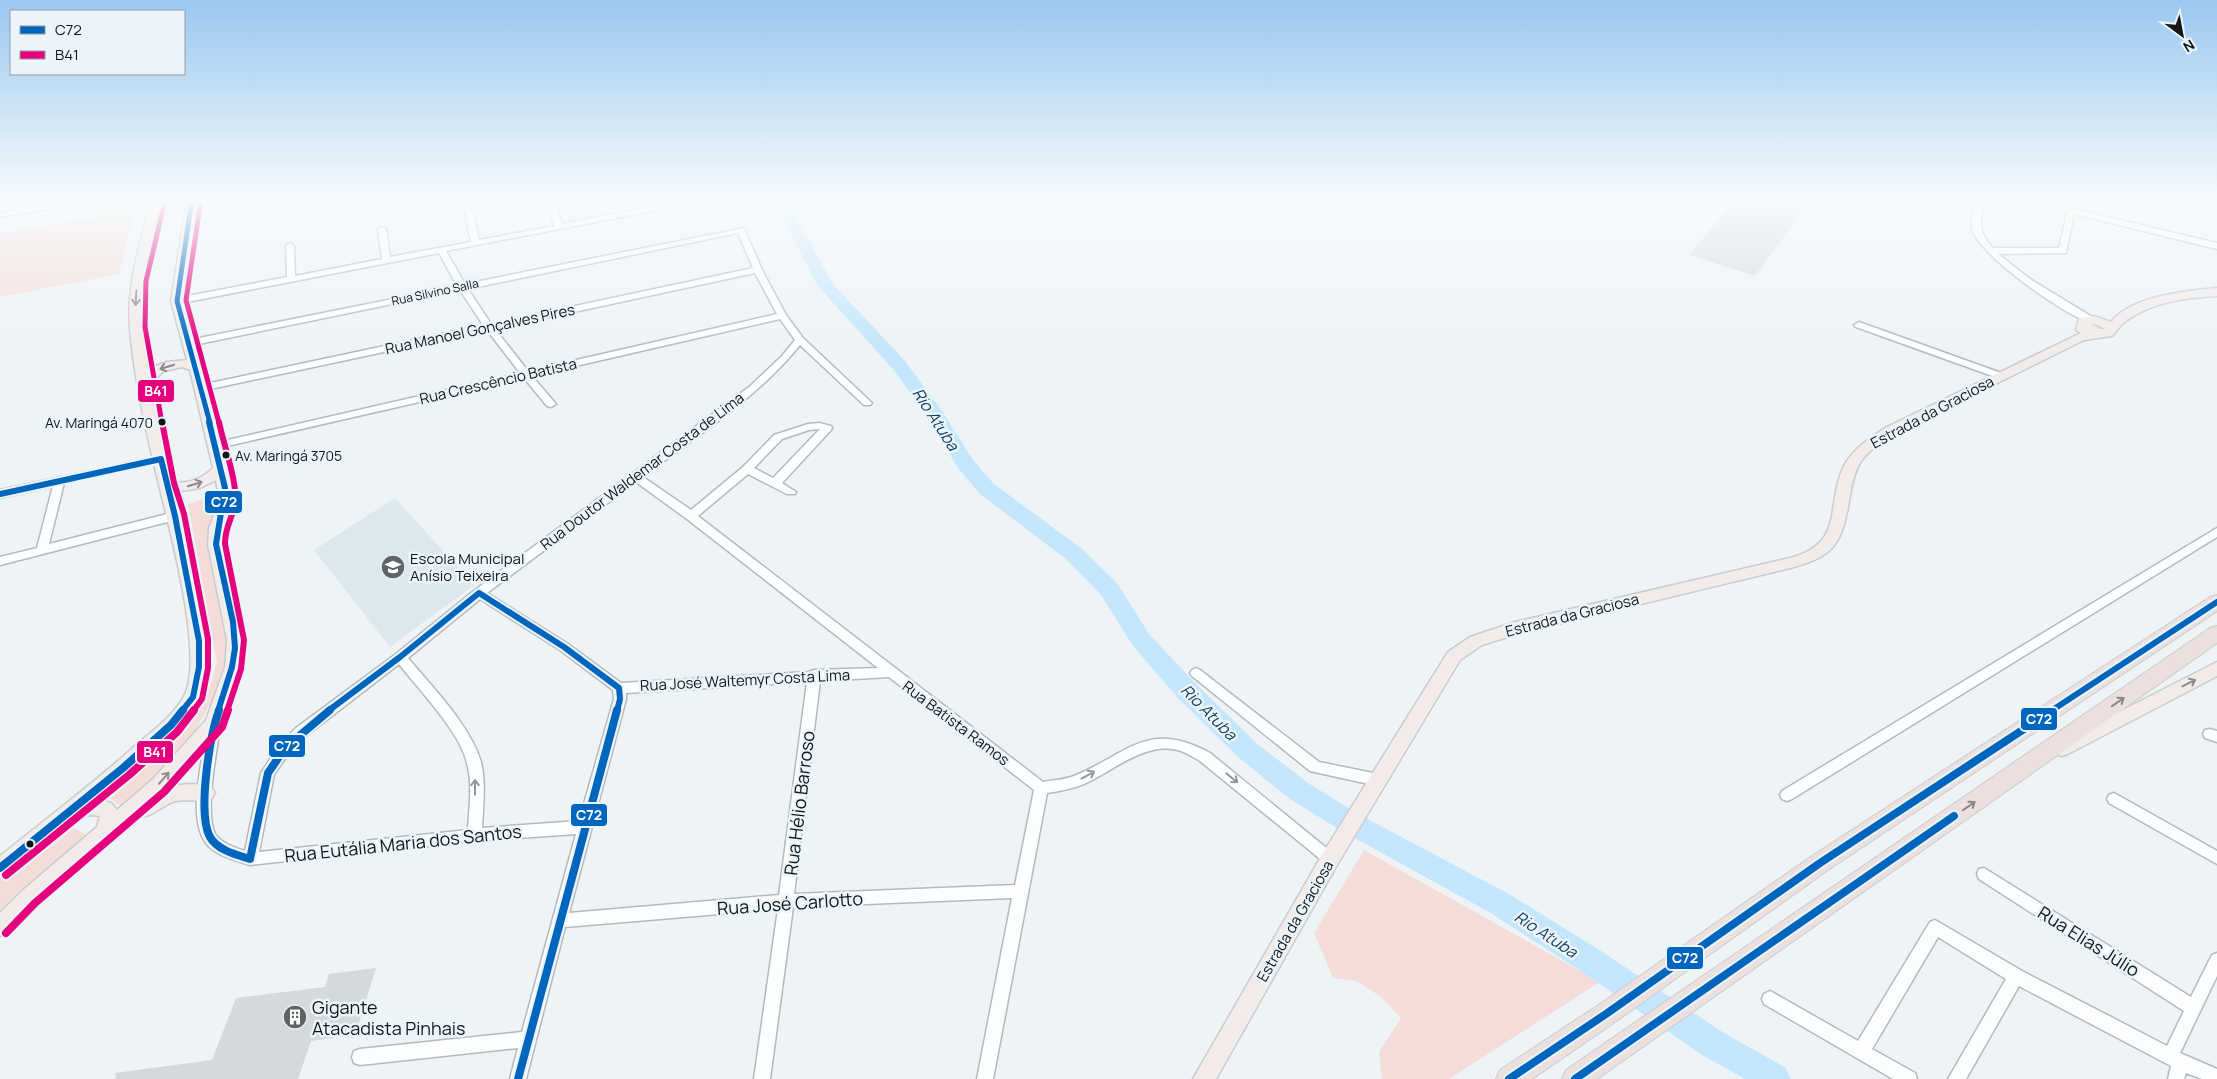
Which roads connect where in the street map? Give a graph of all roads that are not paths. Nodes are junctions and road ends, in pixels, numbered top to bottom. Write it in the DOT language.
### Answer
graph roads {
  1 [pos="144,249"];
  2 [pos="185,249"];
  3 [pos="290,249"];
  4 [pos="385,249"];
  5 [pos="439,249"];
  6 [pos="441,249"];
  7 [pos="644,249"];
  8 [pos="749,249"];
  9 [pos="2063,249"];
  10 [pos="1990,251"];
  11 [pos="386,260"];
  12 [pos="758,270"];
  13 [pos="291,279"];
  14 [pos="460,286"];
  15 [pos="2217,292"];
  16 [pos="177,301"];
  17 [pos="782,316"];
  18 [pos="1859,325"];
  19 [pos="2087,325"];
  20 [pos="488,328"];
  21 [pos="2111,328"];
  22 [pos="800,340"];
  23 [pos="189,343"];
  24 [pos="194,367"];
  25 [pos="525,375"];
  26 [pos="2001,376"];
  27 [pos="145,382"];
  28 [pos="201,388"];
  29 [pos="867,403"];
  30 [pos="551,404"];
  31 [pos="214,446"];
  32 [pos="161,459"];
  33 [pos="220,468"];
  34 [pos="747,469"];
  35 [pos="636,477"];
  36 [pos="60,480"];
  37 [pos="776,482"];
  38 [pos="166,485"];
  39 [pos="791,492"];
  40 [pos="0,494"];
  41 [pos="175,516"];
  42 [pos="691,516"];
  43 [pos="2217,532"];
  44 [pos="42,550"];
  45 [pos="0,561"];
  46 [pos="479,593"];
  47 [pos="2217,602"];
  48 [pos="2217,633"];
  49 [pos="400,657"];
  50 [pos="2217,668"];
  51 [pos="890,672"];
  52 [pos="1196,673"];
  53 [pos="814,675"];
  54 [pos="619,688"];
  55 [pos="214,723"];
  56 [pos="2021,770"];
  57 [pos="1378,780"];
  58 [pos="1041,788"];
  59 [pos="206,793"];
  60 [pos="1787,796"];
  61 [pos="2114,799"];
  62 [pos="65,816"];
  63 [pos="584,827"];
  64 [pos="102,834"];
  65 [pos="475,835"];
  66 [pos="1335,851"];
  67 [pos="2217,858"];
  68 [pos="250,859"];
  69 [pos="0,868"];
  70 [pos="1984,874"];
  71 [pos="1021,891"];
  72 [pos="787,901"];
  73 [pos="559,921"];
  74 [pos="0,927"];
  75 [pos="2217,960"];
  76 [pos="2016,976"];
  77 [pos="1770,999"];
  78 [pos="2194,1008"];
  79 [pos="528,1039"];
  80 [pos="1861,1052"];
  81 [pos="360,1056"];
  82 [pos="2175,1060"];
  83 [pos="2217,1077"];
  84 [pos="518,1079"];
  85 [pos="762,1079"];
  86 [pos="985,1079"];
  87 [pos="1204,1079"];
  88 [pos="1509,1079"];
  89 [pos="1575,1079"];
  90 [pos="1909,1079"];
  91 [pos="1956,1079"];
  92 [pos="2176,1079"];
  1 -- 27 [label="main road, one-way"];
  2 -- 16 [label="main road"];
  3 -- 13 [label="street"];
  4 -- 11 [label="street"];
  5 -- 11 [label="street"];
  6 -- 14 [label="street"];
  7 -- 14 [label="street, Rua Silvino Salla"];
  8 -- 12 [label="street, Rua Silvino Salla"];
  9 -- 10 [label="street"];
  10 -- 19 [label="street"];
  11 -- 13 [label="street"];
  12 -- 17 [label="street"];
  12 -- 20 [label="street, Rua Manoel Gonçalves Pires"];
  13 -- 16 [label="street"];
  14 -- 20 [label="street"];
  14 -- 23 [label="street, Rua Silvino Salla"];
  15 -- 21 [label="main road, Estrada da Graciosa"];
  16 -- 23 [label="main road"];
  17 -- 22 [label="street"];
  17 -- 25 [label="street, Rua Crescêncio Batista"];
  18 -- 26 [label="street"];
  19 -- 21 [label="main road, Estrada da Graciosa"];
  19 -- 21 [label="main road"];
  19 -- 26 [label="main road, Estrada da Graciosa"];
  20 -- 25 [label="street"];
  20 -- 28 [label="street, Rua Manoel Gonçalves Pires"];
  22 -- 29 [label="street"];
  22 -- 35 [label="street, Rua Doutor Waldemar Costa de Lima"];
  23 -- 24 [label="main road"];
  24 -- 27 [label="main road, one-way"];
  24 -- 28 [label="main road"];
  25 -- 30 [label="street"];
  25 -- 31 [label="street, Rua Crescêncio Batista"];
  26 -- 57 [label="main road, Estrada da Graciosa"];
  27 -- 32 [label="main road"];
  28 -- 31 [label="main road"];
  31 -- 33 [label="main road"];
  32 -- 36 [label="street"];
  32 -- 38 [label="main road"];
  38 -- 33 [label="main road, one-way"];
  33 -- 55 [label="main road"];
  34 -- 37 [label="street"];
  34 -- 37 [label="street"];
  34 -- 42 [label="street"];
  35 -- 42 [label="street, Rua Batista Ramos"];
  35 -- 46 [label="street, Rua Doutor Waldemar Costa de Lima"];
  36 -- 40 [label="street"];
  36 -- 44 [label="street"];
  37 -- 39 [label="street"];
  38 -- 41 [label="main road"];
  41 -- 44 [label="street"];
  41 -- 62 [label="main road"];
  42 -- 51 [label="street, Rua Batista Ramos"];
  43 -- 60 [label="street"];
  44 -- 45 [label="street"];
  46 -- 49 [label="street, Rua Doutor Waldemar Costa de Lima"];
  46 -- 54 [label="street, Rua José Waltemyr Costa Lima"];
  47 -- 88 [label="highway"];
  56 -- 48 [label="highway, one-way"];
  65 -- 49 [label="street, one-way"];
  49 -- 68 [label="street, Rua Doutor Waldemar Costa de Lima"];
  56 -- 50 [label="main road, one-way"];
  51 -- 53 [label="street, Rua José Waltemyr Costa Lima"];
  51 -- 58 [label="street, Rua Batista Ramos"];
  52 -- 57 [label="street"];
  53 -- 54 [label="street, Rua José Waltemyr Costa Lima"];
  53 -- 72 [label="street, Rua Hélio Barroso"];
  54 -- 63 [label="street"];
  55 -- 59 [label="street"];
  64 -- 55 [label="main road, one-way"];
  89 -- 56 [label="highway, one-way"];
  57 -- 66 [label="main road, Estrada da Graciosa"];
  58 -- 66 [label="street, one-way"];
  58 -- 71 [label="street"];
  59 -- 64 [label="main road"];
  59 -- 68 [label="street, Rua Eutália Maria dos Santos"];
  61 -- 67 [label="street"];
  62 -- 64 [label="main road"];
  62 -- 69 [label="main road"];
  63 -- 65 [label="street, Rua Eutália Maria dos Santos"];
  63 -- 73 [label="street"];
  64 -- 74 [label="main road"];
  65 -- 68 [label="street, Rua Eutália Maria dos Santos"];
  66 -- 87 [label="main road, Estrada da Graciosa"];
  70 -- 78 [label="street, Rua Elias Júlio"];
  71 -- 72 [label="street, Rua José Carlotto"];
  71 -- 86 [label="street"];
  72 -- 73 [label="street, Rua José Carlotto"];
  72 -- 85 [label="street, Rua Hélio Barroso"];
  73 -- 79 [label="street"];
  75 -- 78 [label="street"];
  76 -- 80 [label="street"];
  76 -- 82 [label="street"];
  76 -- 91 [label="street"];
  77 -- 80 [label="street"];
  78 -- 82 [label="street"];
  79 -- 81 [label="street"];
  79 -- 84 [label="street"];
  80 -- 90 [label="street"];
  82 -- 83 [label="street"];
  82 -- 92 [label="street"];
}
